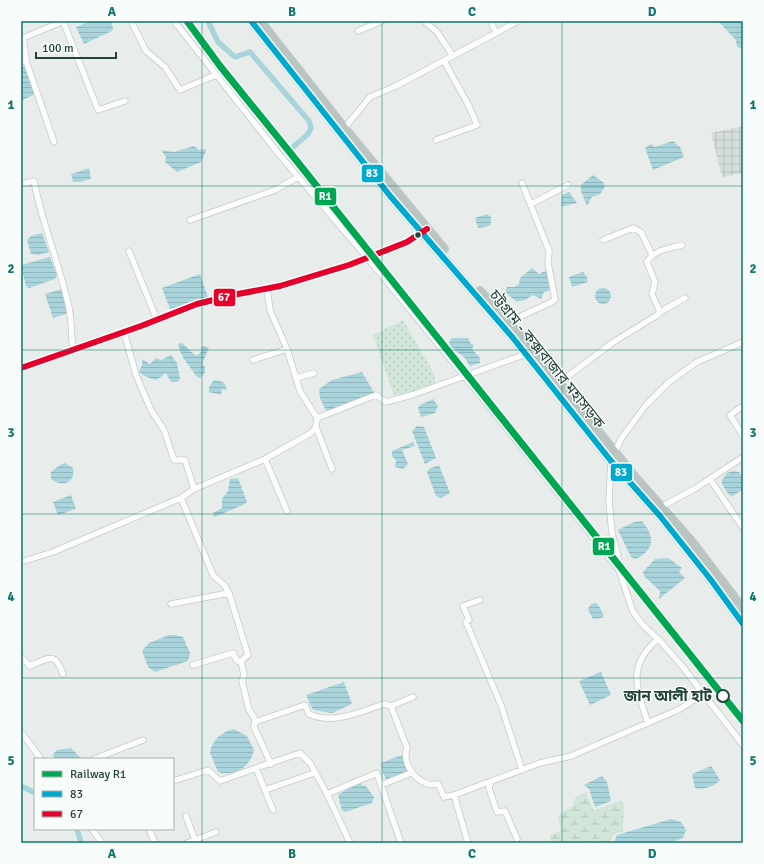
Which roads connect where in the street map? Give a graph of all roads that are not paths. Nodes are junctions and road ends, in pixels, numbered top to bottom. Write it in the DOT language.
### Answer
graph roads {
  1 [pos="63,21"];
  2 [pos="131,21"];
  3 [pos="174,21"];
  4 [pos="251,21"];
  5 [pos="260,21"];
  6 [pos="382,21"];
  7 [pos="424,21"];
  8 [pos="490,21"];
  9 [pos="518,21"];
  10 [pos="358,30"];
  11 [pos="496,33"];
  12 [pos="453,56"];
  13 [pos="444,60"];
  14 [pos="23,61"];
  15 [pos="216,75"];
  16 [pos="125,101"];
  17 [pos="342,131"];
  18 [pos="436,140"];
  19 [pos="54,142"];
  20 [pos="298,176"];
  21 [pos="522,183"];
  22 [pos="21,184"];
  23 [pos="568,185"];
  24 [pos="531,204"];
  25 [pos="190,220"];
  26 [pos="425,231"];
  27 [pos="603,240"];
  28 [pos="682,245"];
  29 [pos="129,251"];
  30 [pos="652,255"];
  31 [pos="368,258"];
  32 [pos="267,289"];
  33 [pos="685,298"];
  34 [pos="660,312"];
  35 [pos="157,320"];
  36 [pos="508,322"];
  37 [pos="124,332"];
  38 [pos="743,342"];
  39 [pos="287,349"];
  40 [pos="73,350"];
  41 [pos="526,354"];
  42 [pos="253,360"];
  43 [pos="21,368"];
  44 [pos="314,373"];
  45 [pos="464,376"];
  46 [pos="296,378"];
  47 [pos="556,385"];
  48 [pos="743,406"];
  49 [pos="317,418"];
  50 [pos="316,427"];
  51 [pos="743,436"];
  52 [pos="615,452"];
  53 [pos="743,456"];
  54 [pos="265,459"];
  55 [pos="611,461"];
  56 [pos="332,469"];
  57 [pos="710,479"];
  58 [pos="194,489"];
  59 [pos="182,498"];
  60 [pos="661,507"];
  61 [pos="287,511"];
  62 [pos="743,528"];
  63 [pos="21,562"];
  64 [pos="619,570"];
  65 [pos="229,594"];
  66 [pos="480,600"];
  67 [pos="171,604"];
  68 [pos="743,609"];
  69 [pos="743,624"];
  70 [pos="658,639"];
  71 [pos="21,657"];
  72 [pos="241,661"];
  73 [pos="193,665"];
  74 [pos="63,674"];
  75 [pos="715,686"];
  76 [pos="704,694"];
  77 [pos="413,697"];
  78 [pos="392,706"];
  79 [pos="255,722"];
  80 [pos="648,723"];
  81 [pos="21,732"];
  82 [pos="143,740"];
  83 [pos="743,745"];
  84 [pos="40,758"];
  85 [pos="97,758"];
  86 [pos="271,764"];
  87 [pos="256,768"];
  88 [pos="522,770"];
  89 [pos="314,773"];
  90 [pos="411,773"];
  91 [pos="174,781"];
  92 [pos="491,781"];
  93 [pos="381,786"];
  94 [pos="265,790"];
  95 [pos="327,794"];
  96 [pos="454,795"];
  97 [pos="273,810"];
  98 [pos="186,816"];
  99 [pos="93,830"];
  100 [pos="149,830"];
  101 [pos="216,832"];
  102 [pos="518,839"];
  103 [pos="196,841"];
  104 [pos="102,843"];
  105 [pos="155,843"];
  106 [pos="187,843"];
  107 [pos="350,843"];
  108 [pos="401,843"];
  109 [pos="468,843"];
  1 -- 14 [label="street"];
  1 -- 16 [label="street"];
  2 -- 15 [label="street"];
  3 -- 15 [label="street"];
  4 -- 17 [label="highway, চট্টগ্রাম - কক্সবাজার মহাসড়ক"];
  5 -- 17 [label="highway, চট্টগ্রাম - কক্সবাজার মহাসড়ক"];
  6 -- 10 [label="street"];
  7 -- 12 [label="street"];
  8 -- 11 [label="street"];
  9 -- 11 [label="street"];
  11 -- 12 [label="street"];
  12 -- 13 [label="street"];
  13 -- 17 [label="street"];
  13 -- 18 [label="street"];
  14 -- 19 [label="street"];
  15 -- 20 [label="street"];
  17 -- 26 [label="highway, চট্টগ্রাম - কক্সবাজার মহাসড়ক"];
  20 -- 25 [label="street"];
  20 -- 31 [label="street"];
  21 -- 24 [label="street"];
  22 -- 40 [label="street"];
  23 -- 24 [label="street"];
  24 -- 36 [label="street"];
  26 -- 31 [label="street"];
  26 -- 36 [label="highway, চট্টগ্রাম - কক্সবাজার মহাসড়ক"];
  26 -- 41 [label="highway, চট্টগ্রাম - কক্সবাজার মহাসড়ক"];
  27 -- 30 [label="street"];
  28 -- 30 [label="street"];
  29 -- 35 [label="street"];
  30 -- 34 [label="street"];
  31 -- 32 [label="street"];
  31 -- 45 [label="street"];
  32 -- 35 [label="street"];
  32 -- 39 [label="street"];
  33 -- 34 [label="street"];
  34 -- 47 [label="street"];
  35 -- 37 [label="street"];
  36 -- 47 [label="highway, চট্টগ্রাম - কক্সবাজার মহাসড়ক"];
  37 -- 40 [label="street"];
  37 -- 58 [label="street"];
  38 -- 52 [label="street"];
  39 -- 42 [label="street"];
  39 -- 46 [label="street"];
  40 -- 43 [label="street"];
  41 -- 45 [label="street"];
  41 -- 47 [label="highway, চট্টগ্রাম - কক্সবাজার মহাসড়ক"];
  44 -- 46 [label="street"];
  45 -- 49 [label="street"];
  45 -- 64 [label="street"];
  46 -- 49 [label="street"];
  47 -- 52 [label="highway, চট্টগ্রাম - কক্সবাজার মহাসড়ক"];
  47 -- 55 [label="highway, চট্টগ্রাম - কক্সবাজার মহাসড়ক"];
  48 -- 51 [label="street"];
  49 -- 50 [label="street"];
  50 -- 54 [label="street"];
  50 -- 56 [label="street"];
  52 -- 55 [label="street"];
  52 -- 60 [label="highway, চট্টগ্রাম - কক্সবাজার মহাসড়ক"];
  53 -- 57 [label="street"];
  54 -- 58 [label="street"];
  54 -- 61 [label="street"];
  55 -- 64 [label="street"];
  55 -- 69 [label="highway, চট্টগ্রাম - কক্সবাজার মহাসড়ক"];
  57 -- 60 [label="street"];
  57 -- 62 [label="street"];
  58 -- 59 [label="street"];
  59 -- 63 [label="street"];
  59 -- 65 [label="street"];
  60 -- 68 [label="highway, চট্টগ্রাম - কক্সবাজার মহাসড়ক"];
  64 -- 70 [label="street"];
  65 -- 67 [label="street"];
  65 -- 72 [label="street"];
  66 -- 88 [label="street"];
  70 -- 76 [label="street"];
  70 -- 80 [label="street"];
  71 -- 74 [label="street"];
  72 -- 73 [label="street"];
  72 -- 79 [label="street"];
  75 -- 76 [label="street"];
  76 -- 80 [label="street"];
  76 -- 83 [label="street"];
  77 -- 78 [label="street"];
  78 -- 79 [label="street"];
  78 -- 90 [label="street"];
  79 -- 86 [label="street"];
  80 -- 88 [label="street"];
  81 -- 84 [label="street"];
  82 -- 85 [label="street"];
  86 -- 87 [label="street"];
  86 -- 89 [label="street"];
  87 -- 91 [label="street"];
  87 -- 94 [label="street"];
  88 -- 92 [label="street"];
  89 -- 94 [label="street"];
  89 -- 95 [label="street"];
  90 -- 93 [label="street"];
  90 -- 96 [label="street"];
  92 -- 96 [label="street"];
  92 -- 102 [label="street"];
  93 -- 95 [label="street"];
  93 -- 108 [label="street"];
  94 -- 97 [label="street"];
  95 -- 107 [label="street"];
  96 -- 109 [label="street"];
  98 -- 103 [label="street"];
  99 -- 104 [label="street"];
  100 -- 105 [label="street"];
  101 -- 103 [label="street"];
  103 -- 106 [label="street"];
}
